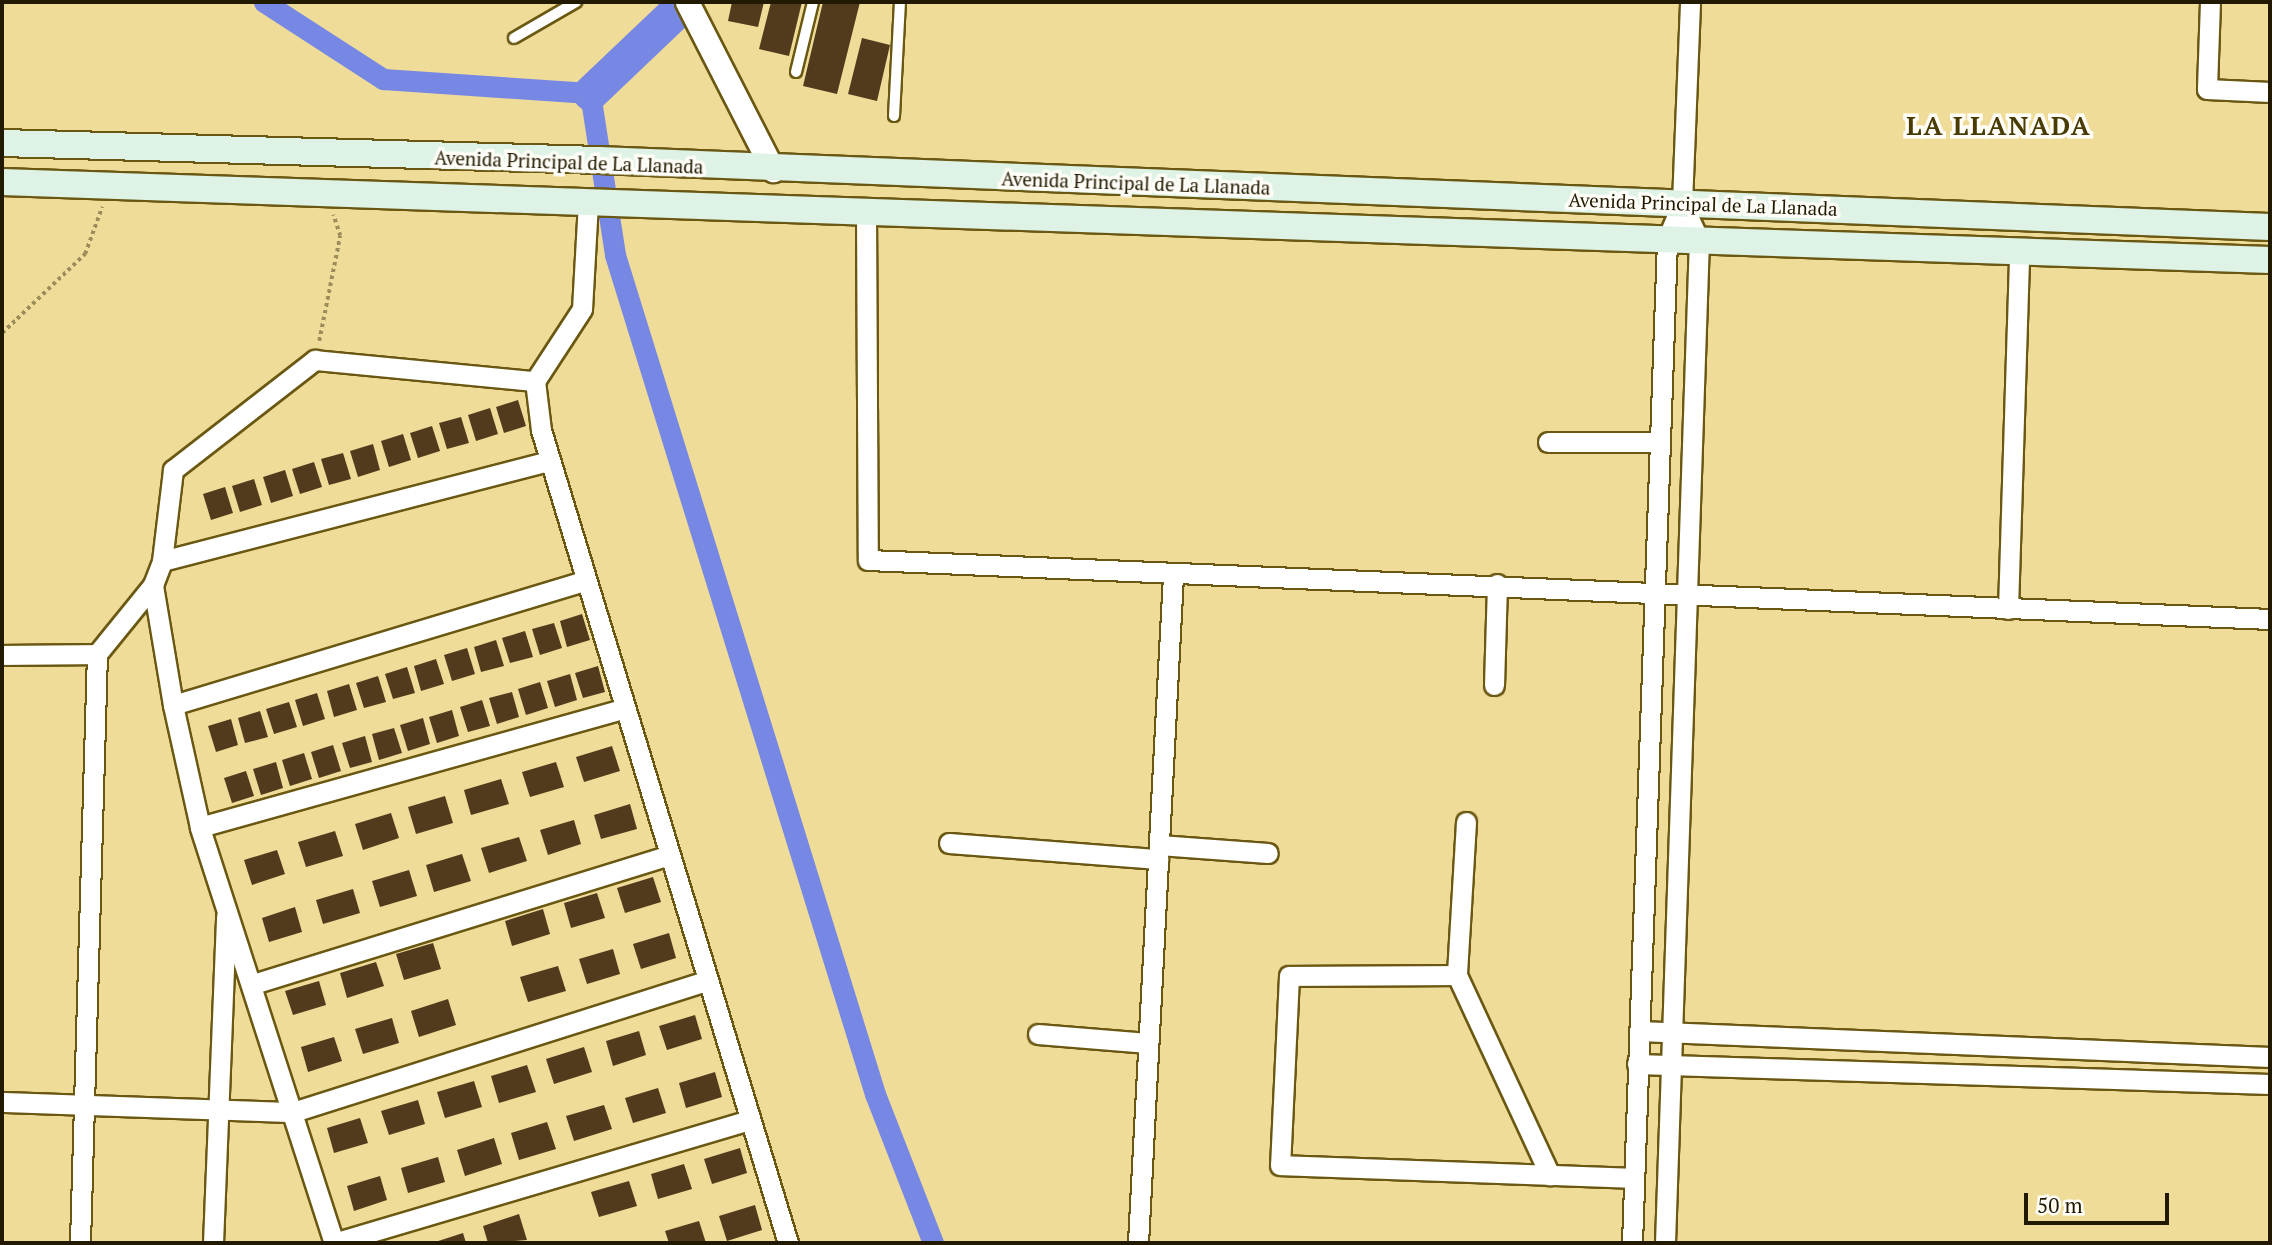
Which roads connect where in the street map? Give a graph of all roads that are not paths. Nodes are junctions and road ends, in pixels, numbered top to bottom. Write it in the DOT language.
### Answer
graph roads {
  1 [pos="576,2"];
  2 [pos="687,2"];
  3 [pos="813,2"];
  4 [pos="900,2"];
  5 [pos="1690,2"];
  6 [pos="2210,2"];
  7 [pos="514,38"];
  8 [pos="796,72"];
  9 [pos="2270,92"];
  10 [pos="894,116"];
  11 [pos="2,143"];
  12 [pos="773,170"];
  13 [pos="2,182"];
  14 [pos="588,202"];
  15 [pos="1682,202"];
  16 [pos="747,208"];
  17 [pos="809,210"];
  18 [pos="866,212"];
  19 [pos="2270,227"];
  20 [pos="1667,239"];
  21 [pos="1699,240"];
  22 [pos="2019,251"];
  23 [pos="2270,260"];
  24 [pos="535,381"];
  25 [pos="1548,442"];
  26 [pos="1660,442"];
  27 [pos="548,461"];
  28 [pos="162,561"];
  29 [pos="1172,575"];
  30 [pos="583,581"];
  31 [pos="1497,584"];
  32 [pos="153,585"];
  33 [pos="1655,588"];
  34 [pos="1686,595"];
  35 [pos="2008,609"];
  36 [pos="2270,619"];
  37 [pos="97,654"];
  38 [pos="2,655"];
  39 [pos="1494,685"];
  40 [pos="173,705"];
  41 [pos="624,709"];
  42 [pos="1466,822"];
  43 [pos="200,827"];
  44 [pos="950,843"];
  45 [pos="1158,852"];
  46 [pos="1268,853"];
  47 [pos="670,855"];
  48 [pos="226,904"];
  49 [pos="1457,975"];
  50 [pos="707,981"];
  51 [pos="253,984"];
  52 [pos="1639,1031"];
  53 [pos="1670,1032"];
  54 [pos="1038,1034"];
  55 [pos="1149,1043"];
  56 [pos="2270,1058"];
  57 [pos="1637,1064"];
  58 [pos="1669,1065"];
  59 [pos="2270,1084"];
  60 [pos="2,1102"];
  61 [pos="84,1105"];
  62 [pos="218,1110"];
  63 [pos="293,1112"];
  64 [pos="748,1120"];
  65 [pos="1550,1175"];
  66 [pos="1634,1178"];
  67 [pos="80,1243"];
  68 [pos="213,1243"];
  69 [pos="334,1243"];
  70 [pos="788,1243"];
  71 [pos="1138,1243"];
  72 [pos="1632,1243"];
  73 [pos="1665,1243"];
  1 -- 7 [label="lane"];
  2 -- 12 [label="street"];
  3 -- 8 [label="lane"];
  4 -- 10 [label="lane"];
  5 -- 15 [label="street"];
  6 -- 9 [label="street"];
  11 -- 12 [label="main road, Avenida Principal de La Llanada"];
  12 -- 15 [label="main road, Avenida Principal de La Llanada"];
  12 -- 16 [label="main road"];
  12 -- 17 [label="main road"];
  13 -- 14 [label="main road, Avenida Principal de La Llanada"];
  14 -- 16 [label="main road, Avenida Principal de La Llanada"];
  14 -- 24 [label="street"];
  15 -- 19 [label="main road, Avenida Principal de La Llanada"];
  15 -- 20 [label="street"];
  15 -- 21 [label="street"];
  16 -- 17 [label="main road, Avenida Principal de La Llanada"];
  17 -- 18 [label="main road, Avenida Principal de La Llanada"];
  18 -- 20 [label="main road, Avenida Principal de La Llanada"];
  18 -- 29 [label="street"];
  20 -- 21 [label="main road, Avenida Principal de La Llanada"];
  20 -- 26 [label="street"];
  21 -- 22 [label="main road, Avenida Principal de La Llanada"];
  21 -- 34 [label="street"];
  22 -- 23 [label="main road, Avenida Principal de La Llanada"];
  22 -- 35 [label="street"];
  24 -- 27 [label="street"];
  24 -- 28 [label="street"];
  25 -- 26 [label="street"];
  26 -- 33 [label="street"];
  27 -- 28 [label="street"];
  27 -- 30 [label="street"];
  28 -- 32 [label="street"];
  29 -- 31 [label="street"];
  29 -- 45 [label="street"];
  30 -- 40 [label="street"];
  30 -- 41 [label="street"];
  31 -- 33 [label="street"];
  31 -- 39 [label="street"];
  32 -- 37 [label="street"];
  32 -- 40 [label="street"];
  33 -- 34 [label="street"];
  33 -- 52 [label="street"];
  34 -- 35 [label="street"];
  34 -- 53 [label="street"];
  35 -- 36 [label="street"];
  37 -- 38 [label="street"];
  37 -- 61 [label="street"];
  40 -- 43 [label="street"];
  41 -- 43 [label="street"];
  41 -- 47 [label="street"];
  42 -- 49 [label="street"];
  43 -- 48 [label="street"];
  44 -- 45 [label="street"];
  45 -- 46 [label="street"];
  45 -- 55 [label="street"];
  47 -- 50 [label="street"];
  47 -- 51 [label="street"];
  48 -- 51 [label="street"];
  48 -- 62 [label="street"];
  49 -- 65 [label="street"];
  49 -- 65 [label="street"];
  50 -- 63 [label="street"];
  50 -- 64 [label="street"];
  51 -- 63 [label="street"];
  52 -- 53 [label="street"];
  52 -- 57 [label="street"];
  53 -- 56 [label="street"];
  53 -- 58 [label="street"];
  54 -- 55 [label="street"];
  55 -- 71 [label="street"];
  57 -- 58 [label="street"];
  57 -- 66 [label="street"];
  58 -- 59 [label="street"];
  58 -- 73 [label="street"];
  60 -- 61 [label="street"];
  61 -- 62 [label="street"];
  61 -- 67 [label="street"];
  62 -- 63 [label="street"];
  62 -- 68 [label="street"];
  63 -- 69 [label="street"];
  64 -- 69 [label="street"];
  64 -- 70 [label="street"];
  65 -- 66 [label="street"];
  66 -- 72 [label="street"];
}
